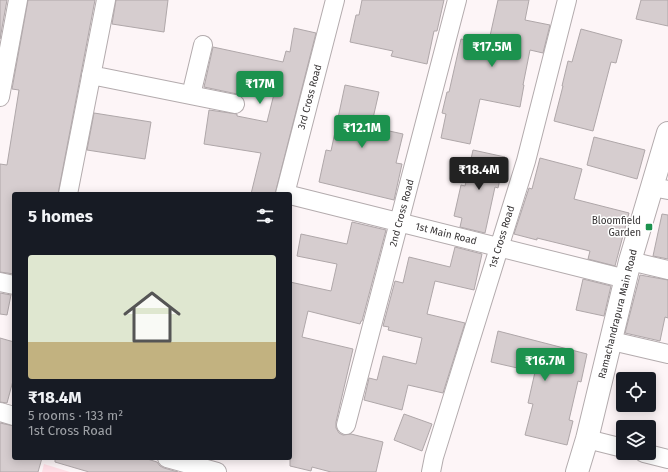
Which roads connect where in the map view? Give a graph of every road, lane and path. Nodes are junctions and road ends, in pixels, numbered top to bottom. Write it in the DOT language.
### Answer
graph roads {
  1 [pos="18,0"];
  2 [pos="106,0"];
  3 [pos="335,0"];
  4 [pos="457,0"];
  5 [pos="567,0"];
  6 [pos="203,45"];
  7 [pos="91,75"];
  8 [pos="191,95"];
  9 [pos="0,97"];
  10 [pos="235,104"];
  11 [pos="668,133"];
  12 [pos="660,188"];
  13 [pos="68,192"];
  14 [pos="286,192"];
  15 [pos="292,195"];
  16 [pos="400,222"];
  17 [pos="499,247"];
  18 [pos="628,270"];
  19 [pos="668,270"];
  20 [pos="0,282"];
  21 [pos="12,285"];
  22 [pos="612,341"];
  23 [pos="668,354"];
  24 [pos="0,412"];
  25 [pos="12,415"];
  26 [pos="346,425"];
  27 [pos="587,439"];
  28 [pos="616,446"];
  29 [pos="656,456"];
  30 [pos="668,459"];
  31 [pos="174,460"];
  32 [pos="217,472"];
  33 [pos="431,472"];
  34 [pos="577,472"];
  1 -- 9 [label="street"];
  2 -- 7 [label="street"];
  3 -- 14 [label="street, 3rd Cross Road"];
  4 -- 16 [label="street, 2nd Cross Road"];
  5 -- 17 [label="street, 1st Cross Road"];
  6 -- 8 [label="street"];
  7 -- 8 [label="street"];
  7 -- 13 [label="street"];
  8 -- 10 [label="street"];
  11 -- 12 [label="street, Ramachandrapura Main Road"];
  12 -- 18 [label="street, Ramachandrapura Main Road"];
  15 -- 16 [label="street, 1st Main Road"];
  16 -- 17 [label="street, 1st Main Road"];
  16 -- 26 [label="street, 2nd Cross Road"];
  17 -- 18 [label="street, 1st Main Road"];
  17 -- 33 [label="street, 1st Cross Road"];
  18 -- 19 [label="street, 1st Main Road"];
  18 -- 22 [label="street, Ramachandrapura Main Road"];
  20 -- 21 [label="street"];
  22 -- 23 [label="street"];
  22 -- 27 [label="street, Ramachandrapura Main Road"];
  24 -- 25 [label="street"];
  27 -- 28 [label="street"];
  27 -- 34 [label="street, Ramachandrapura Main Road"];
  29 -- 30 [label="street"];
  31 -- 32 [label="street"];
}
